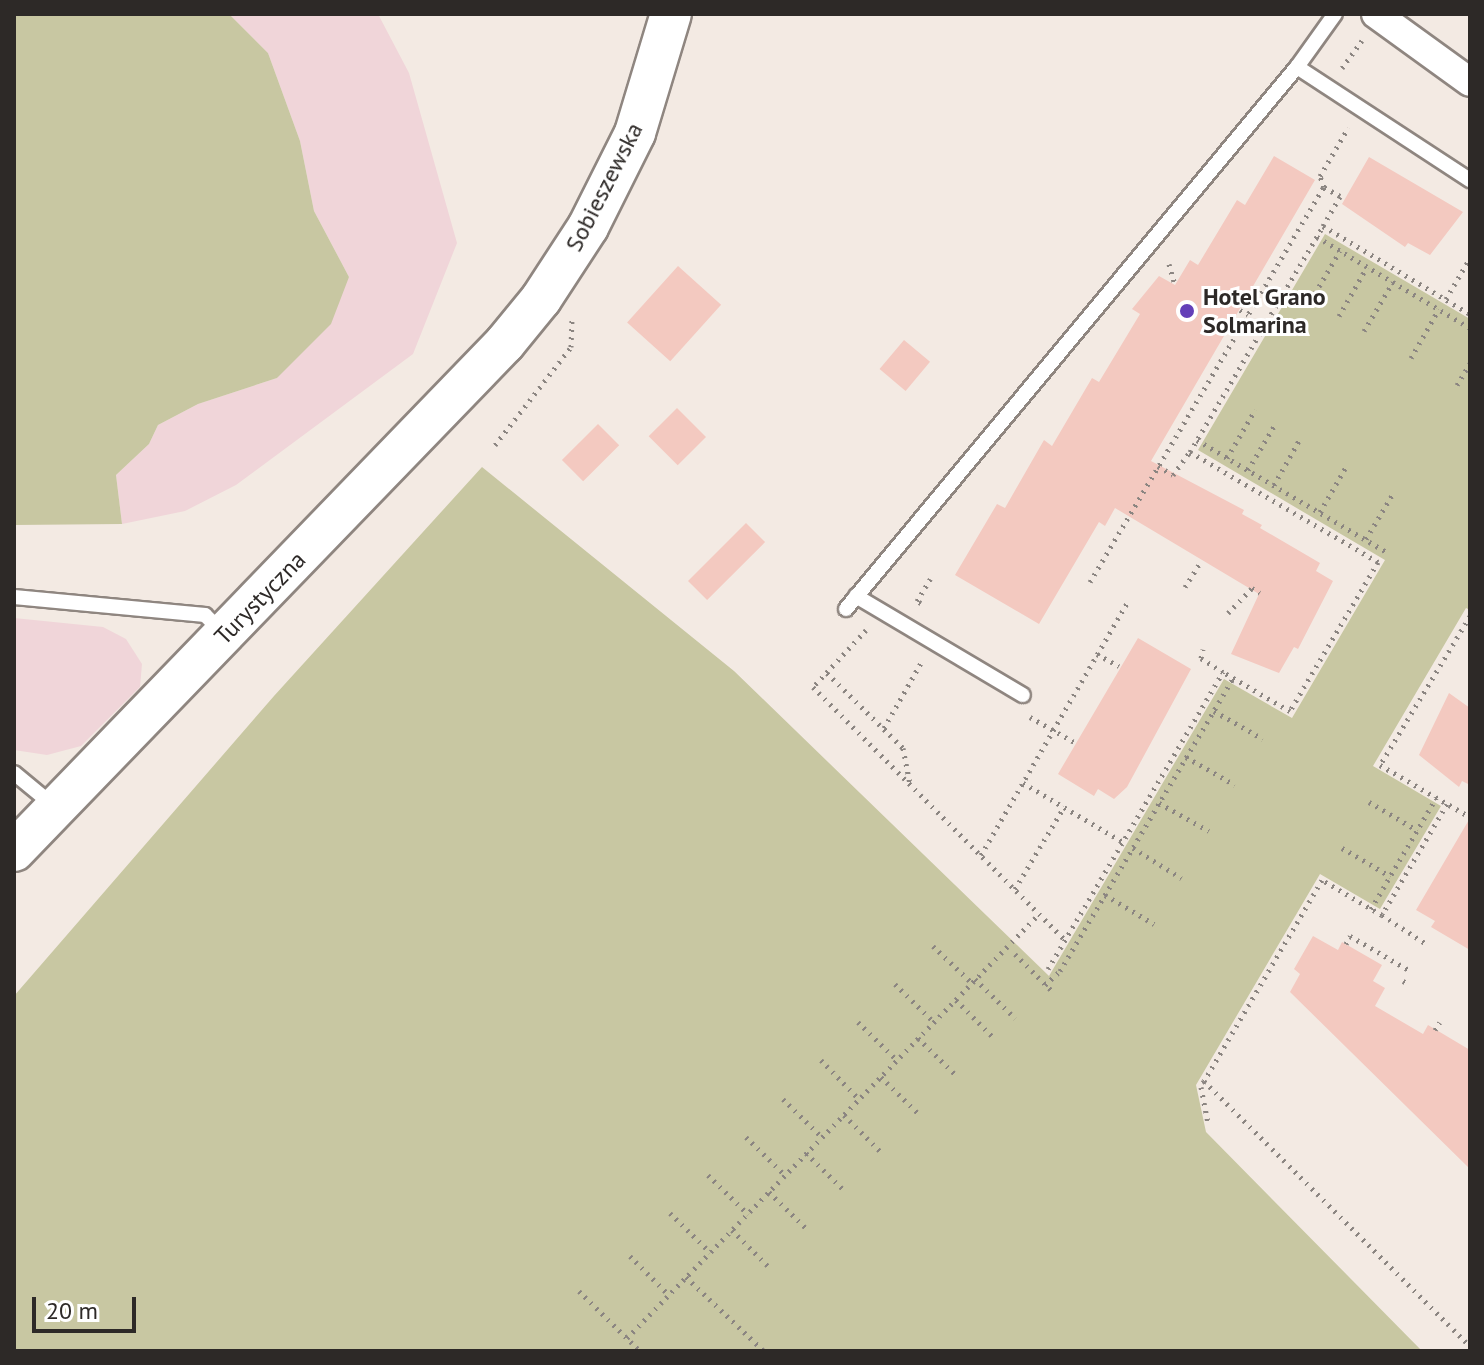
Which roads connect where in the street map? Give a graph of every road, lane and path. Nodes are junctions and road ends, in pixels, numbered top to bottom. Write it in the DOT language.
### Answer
graph roads {
  1 [pos="671,14"];
  2 [pos="1335,14"];
  3 [pos="1377,15"];
  4 [pos="1297,67"];
  5 [pos="1470,82"];
  6 [pos="1328,88"];
  7 [pos="1351,124"];
  8 [pos="1470,180"];
  9 [pos="1324,187"];
  10 [pos="1323,226"];
  11 [pos="1319,238"];
  12 [pos="1340,251"];
  13 [pos="1470,258"];
  14 [pos="1169,264"];
  15 [pos="1367,267"];
  16 [pos="1393,282"];
  17 [pos="1175,285"];
  18 [pos="1446,299"];
  19 [pos="1311,300"];
  20 [pos="1439,309"];
  21 [pos="1240,310"];
  22 [pos="1470,314"];
  23 [pos="570,315"];
  24 [pos="1248,315"];
  25 [pos="1339,316"];
  26 [pos="1470,328"];
  27 [pos="1364,331"];
  28 [pos="505,343"];
  29 [pos="1411,358"];
  30 [pos="1470,363"];
  31 [pos="1457,385"];
  32 [pos="1255,410"];
  33 [pos="1276,423"];
  34 [pos="1301,437"];
  35 [pos="1199,442"];
  36 [pos="495,445"];
  37 [pos="1190,452"];
  38 [pos="1225,457"];
  39 [pos="1347,465"];
  40 [pos="1158,466"];
  41 [pos="1248,470"];
  42 [pos="1273,485"];
  43 [pos="1394,492"];
  44 [pos="1319,513"];
  45 [pos="1365,539"];
  46 [pos="1388,553"];
  47 [pos="1201,561"];
  48 [pos="930,579"];
  49 [pos="1090,582"];
  50 [pos="1185,587"];
  51 [pos="1260,593"];
  52 [pos="856,596"];
  53 [pos="14,597"];
  54 [pos="1127,603"];
  55 [pos="929,608"];
  56 [pos="846,609"];
  57 [pos="1228,613"];
  58 [pos="1470,616"];
  59 [pos="872,624"];
  60 [pos="224,634"];
  61 [pos="1203,649"];
  62 [pos="1097,654"];
  63 [pos="925,655"];
  64 [pos="1119,666"];
  65 [pos="1223,672"];
  66 [pos="827,673"];
  67 [pos="1232,680"];
  68 [pos="1019,702"];
  69 [pos="1214,711"];
  70 [pos="884,728"];
  71 [pos="1053,730"];
  72 [pos="1263,739"];
  73 [pos="1074,742"];
  74 [pos="1186,757"];
  75 [pos="14,773"];
  76 [pos="1023,783"];
  77 [pos="911,784"];
  78 [pos="1235,785"];
  79 [pos="1435,800"];
  80 [pos="1369,802"];
  81 [pos="1159,803"];
  82 [pos="1447,804"];
  83 [pos="1064,807"];
  84 [pos="57,809"];
  85 [pos="1470,817"];
  86 [pos="1417,830"];
  87 [pos="1209,831"];
  88 [pos="1123,842"];
  89 [pos="1133,848"];
  90 [pos="1342,848"];
  91 [pos="14,851"];
  92 [pos="981,855"];
  93 [pos="1390,876"];
  94 [pos="1181,878"];
  95 [pos="1015,890"];
  96 [pos="1105,895"];
  97 [pos="1372,907"];
  98 [pos="1039,914"];
  99 [pos="1382,915"];
  100 [pos="1154,924"];
  101 [pos="1065,940"];
  102 [pos="1425,943"];
  103 [pos="1346,944"];
  104 [pos="933,946"];
  105 [pos="1015,954"];
  106 [pos="1048,969"];
  107 [pos="1409,970"];
  108 [pos="974,981"];
  109 [pos="1048,983"];
  110 [pos="895,984"];
  111 [pos="1051,990"];
  112 [pos="956,1000"];
  113 [pos="1015,1018"];
  114 [pos="858,1022"];
  115 [pos="934,1022"];
  116 [pos="1440,1022"];
  117 [pos="1435,1030"];
  118 [pos="918,1038"];
  119 [pos="994,1038"];
  120 [pos="821,1060"];
  121 [pos="897,1060"];
  122 [pos="881,1076"];
  123 [pos="957,1076"];
  124 [pos="1204,1081"];
  125 [pos="783,1099"];
  126 [pos="859,1099"];
  127 [pos="844,1115"];
  128 [pos="920,1115"];
  129 [pos="1208,1122"];
  130 [pos="746,1137"];
  131 [pos="822,1137"];
  132 [pos="806,1153"];
  133 [pos="882,1153"];
  134 [pos="708,1175"];
  135 [pos="785,1175"];
  136 [pos="845,1191"];
  137 [pos="769,1192"];
  138 [pos="670,1213"];
  139 [pos="748,1214"];
  140 [pos="732,1230"];
  141 [pos="808,1230"];
  142 [pos="710,1252"];
  143 [pos="630,1256"];
  144 [pos="770,1268"];
  145 [pos="686,1277"];
  146 [pos="579,1291"];
  147 [pos="669,1295"];
  148 [pos="627,1338"];
  149 [pos="1470,1346"];
  150 [pos="640,1351"];
  151 [pos="764,1351"];
  1 -- 28 [label="main road, Sobieszewska"];
  2 -- 4 [label="lane"];
  3 -- 5 [label="street"];
  3 -- 6 [label="path"];
  4 -- 6 [label="lane"];
  4 -- 52 [label="lane"];
  6 -- 8 [label="lane"];
  7 -- 9 [label="path"];
  9 -- 10 [label="path"];
  9 -- 24 [label="path"];
  10 -- 11 [label="path"];
  10 -- 18 [label="path"];
  11 -- 12 [label="path"];
  11 -- 35 [label="path"];
  12 -- 15 [label="path"];
  12 -- 19 [label="path"];
  13 -- 18 [label="path"];
  14 -- 17 [label="path"];
  15 -- 16 [label="path"];
  15 -- 25 [label="path"];
  16 -- 20 [label="path"];
  16 -- 27 [label="path"];
  18 -- 22 [label="path"];
  20 -- 26 [label="path"];
  20 -- 29 [label="path"];
  21 -- 24 [label="path"];
  23 -- 36 [label="path"];
  24 -- 40 [label="path"];
  28 -- 60 [label="main road, Turystyczna"];
  30 -- 31 [label="path"];
  32 -- 38 [label="path"];
  33 -- 41 [label="path"];
  34 -- 42 [label="path"];
  35 -- 37 [label="path"];
  35 -- 38 [label="path"];
  37 -- 40 [label="path"];
  37 -- 67 [label="path"];
  38 -- 41 [label="path"];
  39 -- 44 [label="path"];
  40 -- 49 [label="path"];
  41 -- 42 [label="path"];
  42 -- 44 [label="path"];
  43 -- 45 [label="path"];
  44 -- 45 [label="path"];
  45 -- 46 [label="path"];
  47 -- 50 [label="path"];
  48 -- 55 [label="path"];
  51 -- 57 [label="path"];
  52 -- 56 [label="lane"];
  52 -- 68 [label="lane"];
  53 -- 60 [label="lane"];
  54 -- 62 [label="path"];
  58 -- 79 [label="path"];
  59 -- 66 [label="path"];
  60 -- 84 [label="main road, Turystyczna"];
  61 -- 65 [label="path"];
  62 -- 64 [label="path"];
  62 -- 71 [label="path"];
  63 -- 70 [label="path"];
  65 -- 67 [label="path"];
  65 -- 88 [label="path"];
  66 -- 70 [label="path"];
  66 -- 77 [label="path"];
  67 -- 69 [label="path"];
  68 -- 71 [label="path"];
  69 -- 72 [label="path"];
  69 -- 74 [label="path"];
  70 -- 77 [label="path"];
  71 -- 73 [label="path"];
  71 -- 76 [label="path"];
  74 -- 78 [label="path"];
  74 -- 81 [label="path"];
  75 -- 84 [label="lane"];
  76 -- 83 [label="path"];
  76 -- 92 [label="path"];
  77 -- 92 [label="path"];
  79 -- 82 [label="path"];
  79 -- 86 [label="path"];
  80 -- 86 [label="path"];
  81 -- 87 [label="path"];
  81 -- 89 [label="path"];
  82 -- 85 [label="path"];
  82 -- 99 [label="path"];
  83 -- 88 [label="path"];
  83 -- 95 [label="path"];
  84 -- 91 [label="main road, Turystyczna"];
  86 -- 93 [label="path"];
  88 -- 101 [label="path"];
  89 -- 94 [label="path"];
  89 -- 96 [label="path"];
  90 -- 93 [label="path"];
  92 -- 95 [label="path"];
  93 -- 97 [label="path"];
  95 -- 98 [label="path"];
  96 -- 100 [label="path"];
  96 -- 109 [label="path"];
  97 -- 99 [label="path"];
  97 -- 124 [label="path"];
  98 -- 101 [label="path"];
  98 -- 108 [label="path"];
  99 -- 102 [label="path"];
  101 -- 106 [label="path"];
  103 -- 107 [label="path"];
  104 -- 108 [label="path"];
  105 -- 109 [label="path"];
  108 -- 112 [label="path"];
  108 -- 113 [label="path"];
  109 -- 111 [label="path"];
  110 -- 115 [label="path"];
  112 -- 115 [label="path"];
  112 -- 119 [label="path"];
  114 -- 121 [label="path"];
  115 -- 118 [label="path"];
  116 -- 117 [label="path"];
  118 -- 121 [label="path"];
  118 -- 123 [label="path"];
  120 -- 126 [label="path"];
  121 -- 122 [label="path"];
  122 -- 126 [label="path"];
  122 -- 128 [label="path"];
  124 -- 129 [label="path"];
  124 -- 149 [label="path"];
  125 -- 131 [label="path"];
  126 -- 127 [label="path"];
  127 -- 131 [label="path"];
  127 -- 133 [label="path"];
  130 -- 135 [label="path"];
  131 -- 132 [label="path"];
  132 -- 135 [label="path"];
  132 -- 136 [label="path"];
  134 -- 139 [label="path"];
  135 -- 137 [label="path"];
  137 -- 139 [label="path"];
  137 -- 141 [label="path"];
  138 -- 142 [label="path"];
  139 -- 140 [label="path"];
  140 -- 142 [label="path"];
  140 -- 144 [label="path"];
  142 -- 145 [label="path"];
  143 -- 147 [label="path"];
  145 -- 147 [label="path"];
  145 -- 151 [label="path"];
  146 -- 148 [label="path"];
  147 -- 148 [label="path"];
  148 -- 150 [label="path"];
}
